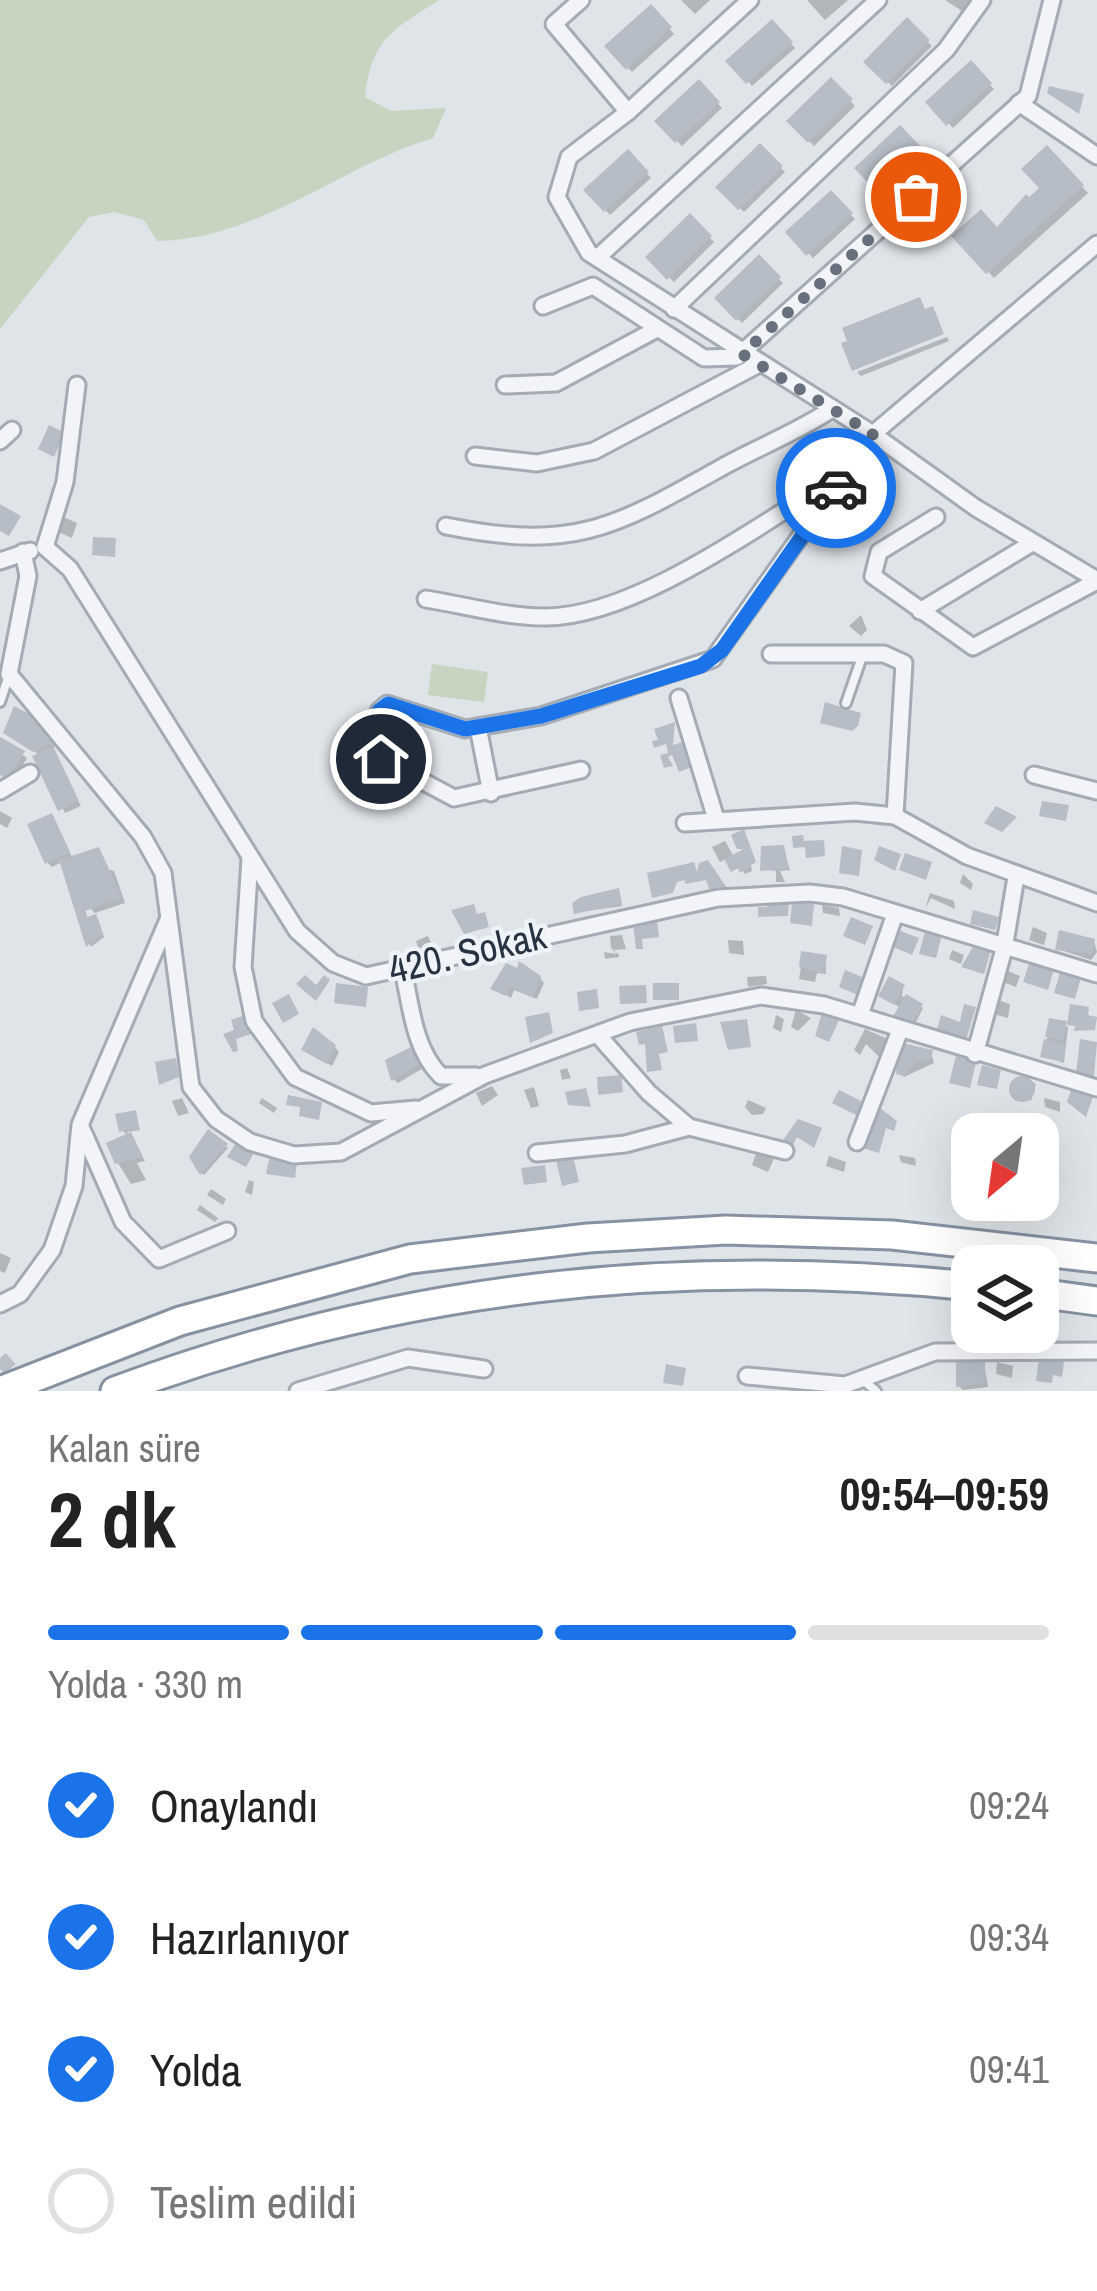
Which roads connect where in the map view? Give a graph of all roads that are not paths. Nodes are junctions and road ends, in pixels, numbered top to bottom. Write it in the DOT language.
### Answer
graph roads {
  1 [pos="580,0"];
  2 [pos="750,0"];
  3 [pos="878,0"];
  4 [pos="982,0"];
  5 [pos="1052,0"];
  6 [pos="1019,103"];
  7 [pos="628,112"];
  8 [pos="1097,156"];
  9 [pos="1097,244"];
  10 [pos="597,257"];
  11 [pos="543,306"];
  12 [pos="674,309"];
  13 [pos="656,330"];
  14 [pos="742,354"];
  15 [pos="759,364"];
  16 [pos="77,385"];
  17 [pos="505,385"];
  18 [pos="832,409"];
  19 [pos="873,434"];
  20 [pos="475,456"];
  21 [pos="830,496"];
  22 [pos="936,517"];
  23 [pos="446,526"];
  24 [pos="1033,543"];
  25 [pos="45,547"];
  26 [pos="23,553"];
  27 [pos="0,561"];
  28 [pos="1097,580"];
  29 [pos="426,599"];
  30 [pos="920,611"];
  31 [pos="6,641"];
  32 [pos="771,654"];
  33 [pos="863,654"];
  34 [pos="9,674"];
  35 [pos="679,698"];
  36 [pos="0,702"];
  37 [pos="846,703"];
  38 [pos="478,727"];
  39 [pos="581,770"];
  40 [pos="30,773"];
  41 [pos="1034,775"];
  42 [pos="0,791"];
  43 [pos="1097,791"];
  44 [pos="490,793"];
  45 [pos="895,816"];
  46 [pos="716,819"];
  47 [pos="685,823"];
  48 [pos="250,858"];
  49 [pos="1016,877"];
  50 [pos="1097,903"];
  51 [pos="171,914"];
  52 [pos="895,914"];
  53 [pos="1004,950"];
  54 [pos="403,970"];
  55 [pos="1097,974"];
  56 [pos="860,1015"];
  57 [pos="900,1030"];
  58 [pos="598,1035"];
  59 [pos="975,1054"];
  60 [pos="485,1075"];
  61 [pos="1097,1088"];
  62 [pos="423,1108"];
  63 [pos="80,1125"];
  64 [pos="688,1127"];
  65 [pos="857,1142"];
  66 [pos="785,1151"];
  67 [pos="537,1153"];
  68 [pos="227,1232"];
  69 [pos="1097,1258"];
  70 [pos="951,1285"];
  71 [pos="1059,1296"];
  72 [pos="1097,1301"];
  73 [pos="0,1304"];
  74 [pos="1097,1351"];
  75 [pos="484,1369"];
  76 [pos="747,1376"];
  77 [pos="869,1386"];
  78 [pos="842,1388"];
  79 [pos="0,1391"];
  80 [pos="115,1391"];
  81 [pos="298,1391"];
  1 -- 7 [label="street"];
  2 -- 7 [label="street"];
  3 -- 10 [label="street"];
  4 -- 12 [label="street"];
  5 -- 6 [label="street"];
  6 -- 8 [label="street"];
  6 -- 14 [label="street"];
  7 -- 10 [label="street"];
  9 -- 19 [label="street"];
  10 -- 12 [label="street"];
  11 -- 13 [label="street"];
  12 -- 14 [label="street"];
  13 -- 14 [label="street"];
  13 -- 17 [label="street"];
  14 -- 15 [label="street"];
  15 -- 18 [label="street"];
  15 -- 20 [label="street"];
  16 -- 25 [label="street"];
  18 -- 19 [label="street"];
  18 -- 23 [label="street"];
  19 -- 21 [label="street"];
  19 -- 24 [label="street"];
  21 -- 29 [label="street"];
  21 -- 38 [label="street"];
  22 -- 30 [label="street"];
  24 -- 28 [label="street"];
  24 -- 30 [label="street"];
  25 -- 26 [label="street"];
  25 -- 48 [label="street, 420. Sokak"];
  26 -- 27 [label="street"];
  26 -- 31 [label="street"];
  28 -- 30 [label="street"];
  31 -- 34 [label="street"];
  32 -- 33 [label="street"];
  33 -- 37 [label="lane"];
  33 -- 45 [label="street"];
  34 -- 36 [label="lane"];
  34 -- 51 [label="street"];
  35 -- 46 [label="street"];
  38 -- 44 [label="street"];
  38 -- 44 [label="street"];
  39 -- 44 [label="street"];
  40 -- 42 [label="street"];
  41 -- 43 [label="street"];
  45 -- 46 [label="street"];
  45 -- 49 [label="street"];
  46 -- 47 [label="street"];
  48 -- 54 [label="street, 420. Sokak"];
  48 -- 62 [label="street"];
  49 -- 50 [label="street"];
  49 -- 53 [label="street"];
  51 -- 62 [label="street"];
  51 -- 63 [label="street"];
  52 -- 53 [label="street, 420. Sokak"];
  52 -- 54 [label="street, 420. Sokak"];
  52 -- 56 [label="street"];
  53 -- 55 [label="street, 420. Sokak"];
  53 -- 59 [label="street"];
  54 -- 60 [label="street"];
  56 -- 57 [label="street"];
  56 -- 58 [label="street"];
  57 -- 59 [label="street"];
  57 -- 65 [label="street"];
  58 -- 60 [label="street"];
  58 -- 64 [label="street"];
  59 -- 61 [label="street"];
  60 -- 62 [label="street"];
  63 -- 68 [label="street"];
  63 -- 73 [label="street"];
  64 -- 66 [label="street"];
  64 -- 67 [label="street"];
  69 -- 79 [label="highway"];
  70 -- 80 [label="highway"];
  71 -- 72 [label="highway"];
  74 -- 77 [label="street"];
  75 -- 81 [label="street"];
  76 -- 78 [label="street"];
  77 -- 78 [label="street"];
}
